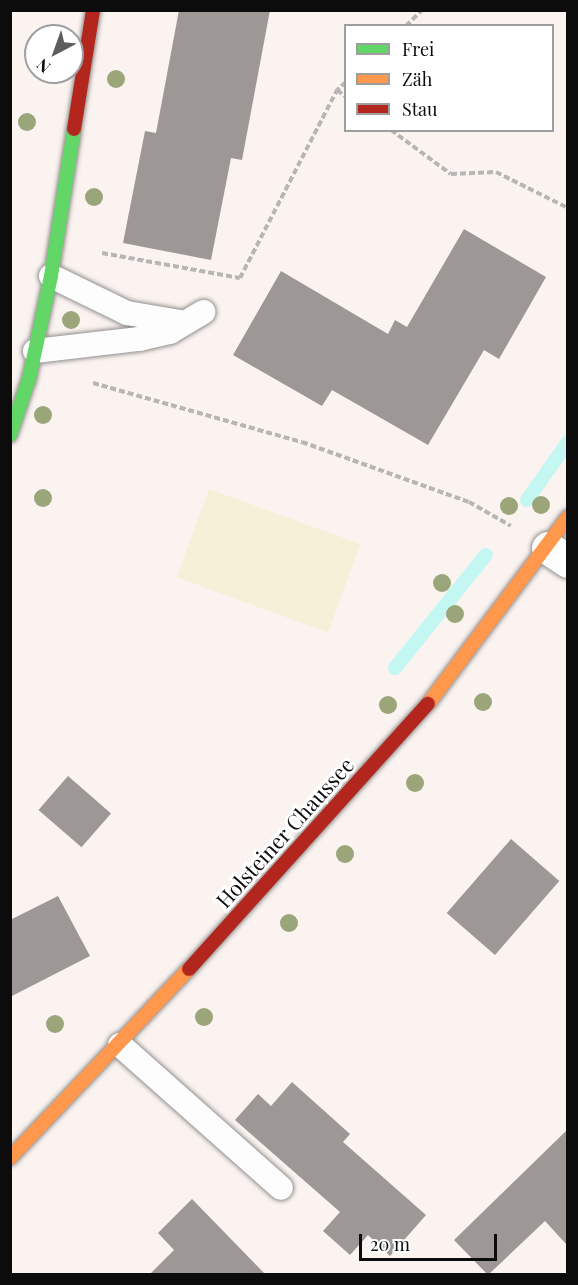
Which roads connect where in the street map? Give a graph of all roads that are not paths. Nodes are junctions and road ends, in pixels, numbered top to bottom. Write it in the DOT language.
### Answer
graph roads {
  1 [pos="93,10"];
  2 [pos="51,276"];
  3 [pos="25,368"];
  4 [pos="10,435"];
  5 [pos="567,517"];
  6 [pos="557,554"];
  7 [pos="120,1045"];
  8 [pos="10,1158"];
  9 [pos="281,1188"];
  1 -- 2 [label="main road"];
  2 -- 3 [label="main road"];
  2 -- 3 [label="lane"];
  3 -- 4 [label="main road"];
  5 -- 6 [label="main road, Holsteiner Chaussee"];
  6 -- 7 [label="main road, Holsteiner Chaussee"];
  7 -- 8 [label="main road, Holsteiner Chaussee"];
  7 -- 9 [label="lane"];
}
